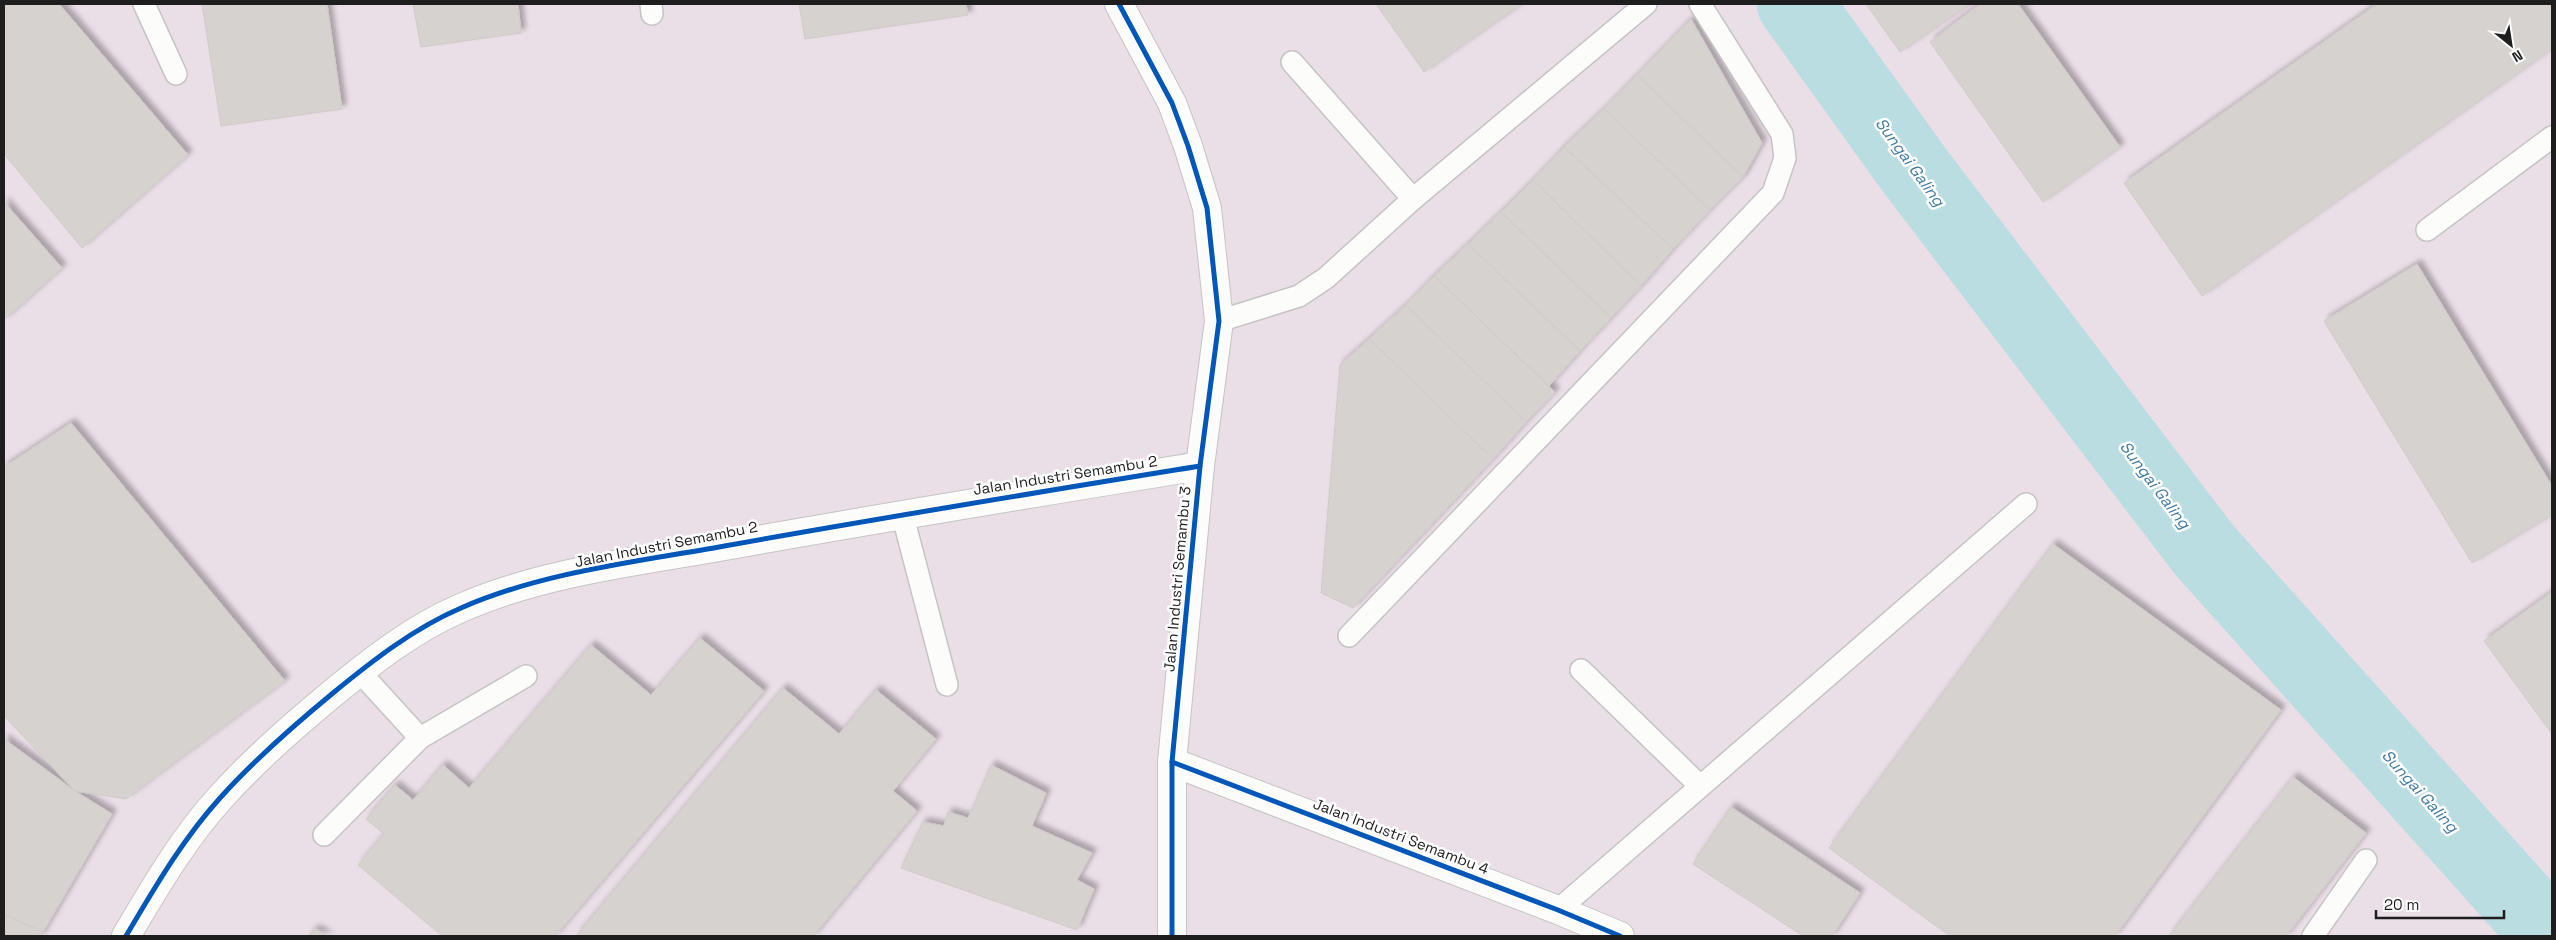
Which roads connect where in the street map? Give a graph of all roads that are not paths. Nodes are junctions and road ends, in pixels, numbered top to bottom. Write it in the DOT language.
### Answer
graph roads {
  1 [pos="144,4"];
  2 [pos="1119,4"];
  3 [pos="1646,4"];
  4 [pos="1700,4"];
  5 [pos="1292,62"];
  6 [pos="176,74"];
  7 [pos="2552,138"];
  8 [pos="1413,199"];
  9 [pos="2427,230"];
  10 [pos="1220,321"];
  11 [pos="1200,466"];
  12 [pos="2026,504"];
  13 [pos="902,513"];
  14 [pos="1349,636"];
  15 [pos="1581,670"];
  16 [pos="359,671"];
  17 [pos="526,676"];
  18 [pos="947,685"];
  19 [pos="420,738"];
  20 [pos="1172,762"];
  21 [pos="1700,786"];
  22 [pos="324,835"];
  23 [pos="2366,860"];
  24 [pos="1558,910"];
  25 [pos="126,936"];
  26 [pos="1172,936"];
  27 [pos="1620,936"];
  28 [pos="2313,936"];
  1 -- 6 [label="lane"];
  2 -- 10 [label="street, Jalan Industri Semambu 3"];
  3 -- 8 [label="lane"];
  4 -- 14 [label="lane"];
  5 -- 8 [label="lane"];
  7 -- 9 [label="lane"];
  8 -- 10 [label="lane"];
  10 -- 11 [label="street, Jalan Industri Semambu 3"];
  11 -- 13 [label="street, Jalan Industri Semambu 2"];
  11 -- 20 [label="street, Jalan Industri Semambu 3"];
  12 -- 21 [label="lane"];
  13 -- 16 [label="street, Jalan Industri Semambu 2"];
  13 -- 18 [label="lane"];
  15 -- 21 [label="lane"];
  16 -- 19 [label="lane"];
  16 -- 25 [label="street, Jalan Industri Semambu 2"];
  17 -- 19 [label="lane"];
  19 -- 22 [label="lane"];
  20 -- 24 [label="street, Jalan Industri Semambu 4"];
  20 -- 26 [label="street, Jalan Industri Semambu 3"];
  21 -- 24 [label="lane"];
  23 -- 28 [label="lane"];
  24 -- 27 [label="street, Jalan Industri Semambu 4"];
}
